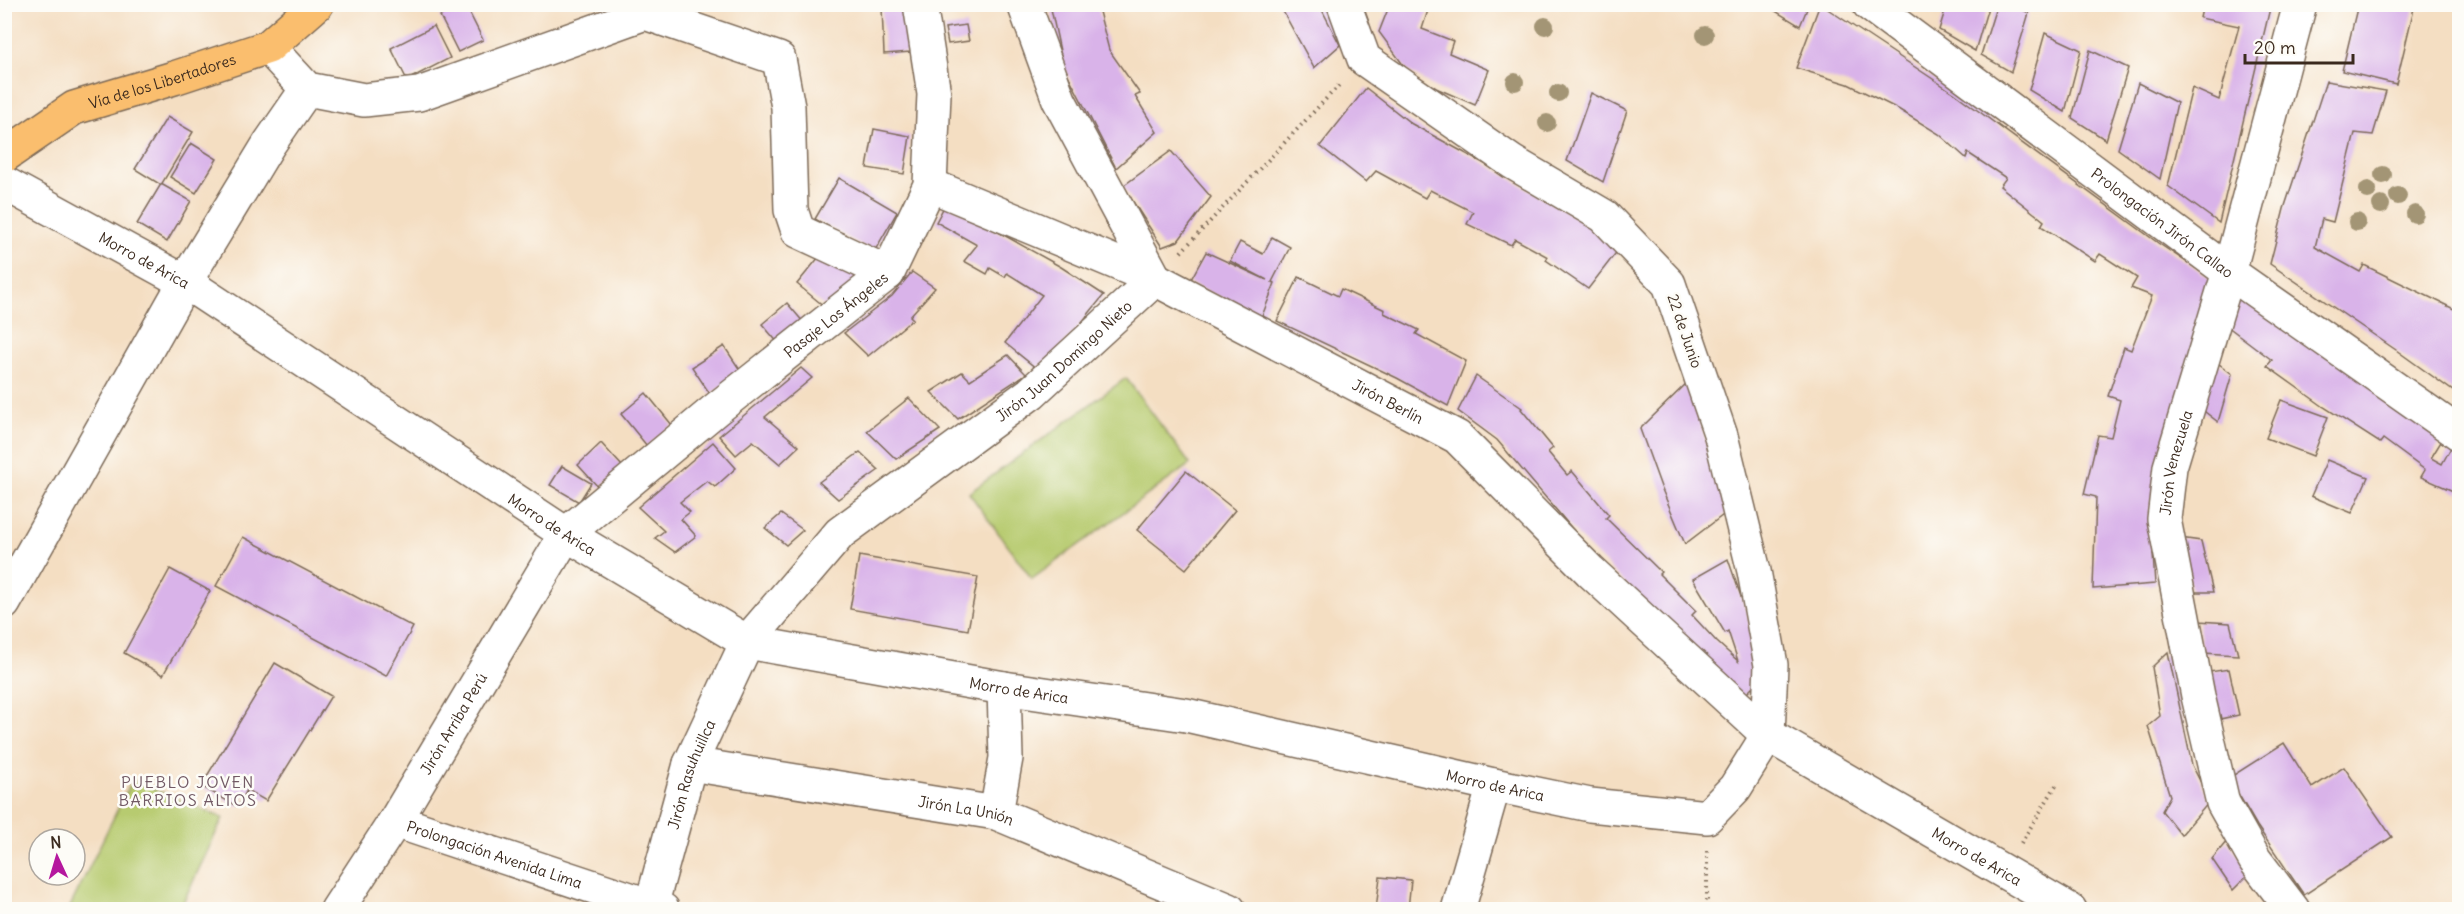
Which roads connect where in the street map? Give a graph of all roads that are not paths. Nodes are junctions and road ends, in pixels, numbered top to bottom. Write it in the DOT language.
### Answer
graph roads {
  1 [pos="317,4"];
  2 [pos="920,4"];
  3 [pos="1024,4"];
  4 [pos="1344,4"];
  5 [pos="1869,4"];
  6 [pos="2300,4"];
  7 [pos="268,47"];
  8 [pos="307,89"];
  9 [pos="4,156"];
  10 [pos="4,183"];
  11 [pos="930,185"];
  12 [pos="2229,272"];
  13 [pos="888,273"];
  14 [pos="1155,279"];
  15 [pos="184,282"];
  16 [pos="2460,434"];
  17 [pos="566,534"];
  18 [pos="4,603"];
  19 [pos="747,642"];
  20 [pos="1004,688"];
  21 [pos="1768,735"];
  22 [pos="690,764"];
  23 [pos="1494,785"];
  24 [pos="996,813"];
  25 [pos="395,821"];
  26 [pos="654,908"];
  27 [pos="337,909"];
  28 [pos="1229,909"];
  29 [pos="1458,909"];
  30 [pos="2070,909"];
  31 [pos="2293,909"];
  1 -- 7 [label="highway, Vía de los Libertadores"];
  2 -- 11 [label="street, Pasaje Los Ángeles"];
  3 -- 14 [label="street"];
  4 -- 21 [label="street, 22 de Junio"];
  5 -- 12 [label="street, Prolongación Jirón Callao"];
  6 -- 12 [label="street, Jirón Venezuela"];
  7 -- 8 [label="street"];
  7 -- 9 [label="highway, Vía de los Libertadores"];
  8 -- 13 [label="street"];
  8 -- 15 [label="street"];
  10 -- 15 [label="street, Morro de Arica"];
  11 -- 13 [label="street, Pasaje Los Ángeles"];
  11 -- 14 [label="street, Jirón Berlín"];
  12 -- 16 [label="street, Prolongación Jirón Callao"];
  12 -- 31 [label="street, Jirón Venezuela"];
  13 -- 17 [label="street, Pasaje Los Ángeles"];
  14 -- 19 [label="street, Jirón Juan Domingo Nieto"];
  14 -- 21 [label="street, Jirón Berlín"];
  15 -- 17 [label="street, Morro de Arica"];
  15 -- 18 [label="street"];
  17 -- 19 [label="street, Morro de Arica"];
  17 -- 25 [label="street, Jirón Arriba Perú"];
  19 -- 20 [label="street, Morro de Arica"];
  19 -- 22 [label="street, Jirón Rasuhuillca"];
  20 -- 23 [label="street, Morro de Arica"];
  20 -- 24 [label="street"];
  21 -- 23 [label="street, Morro de Arica"];
  21 -- 30 [label="street, Morro de Arica"];
  22 -- 24 [label="street, Jirón La Unión"];
  22 -- 26 [label="street, Jirón Rasuhuillca"];
  23 -- 29 [label="street"];
  24 -- 28 [label="street, Jirón La Unión"];
  25 -- 26 [label="street, Prolongación Avenida Lima"];
  25 -- 27 [label="street, Jirón Arriba Perú"];
}
